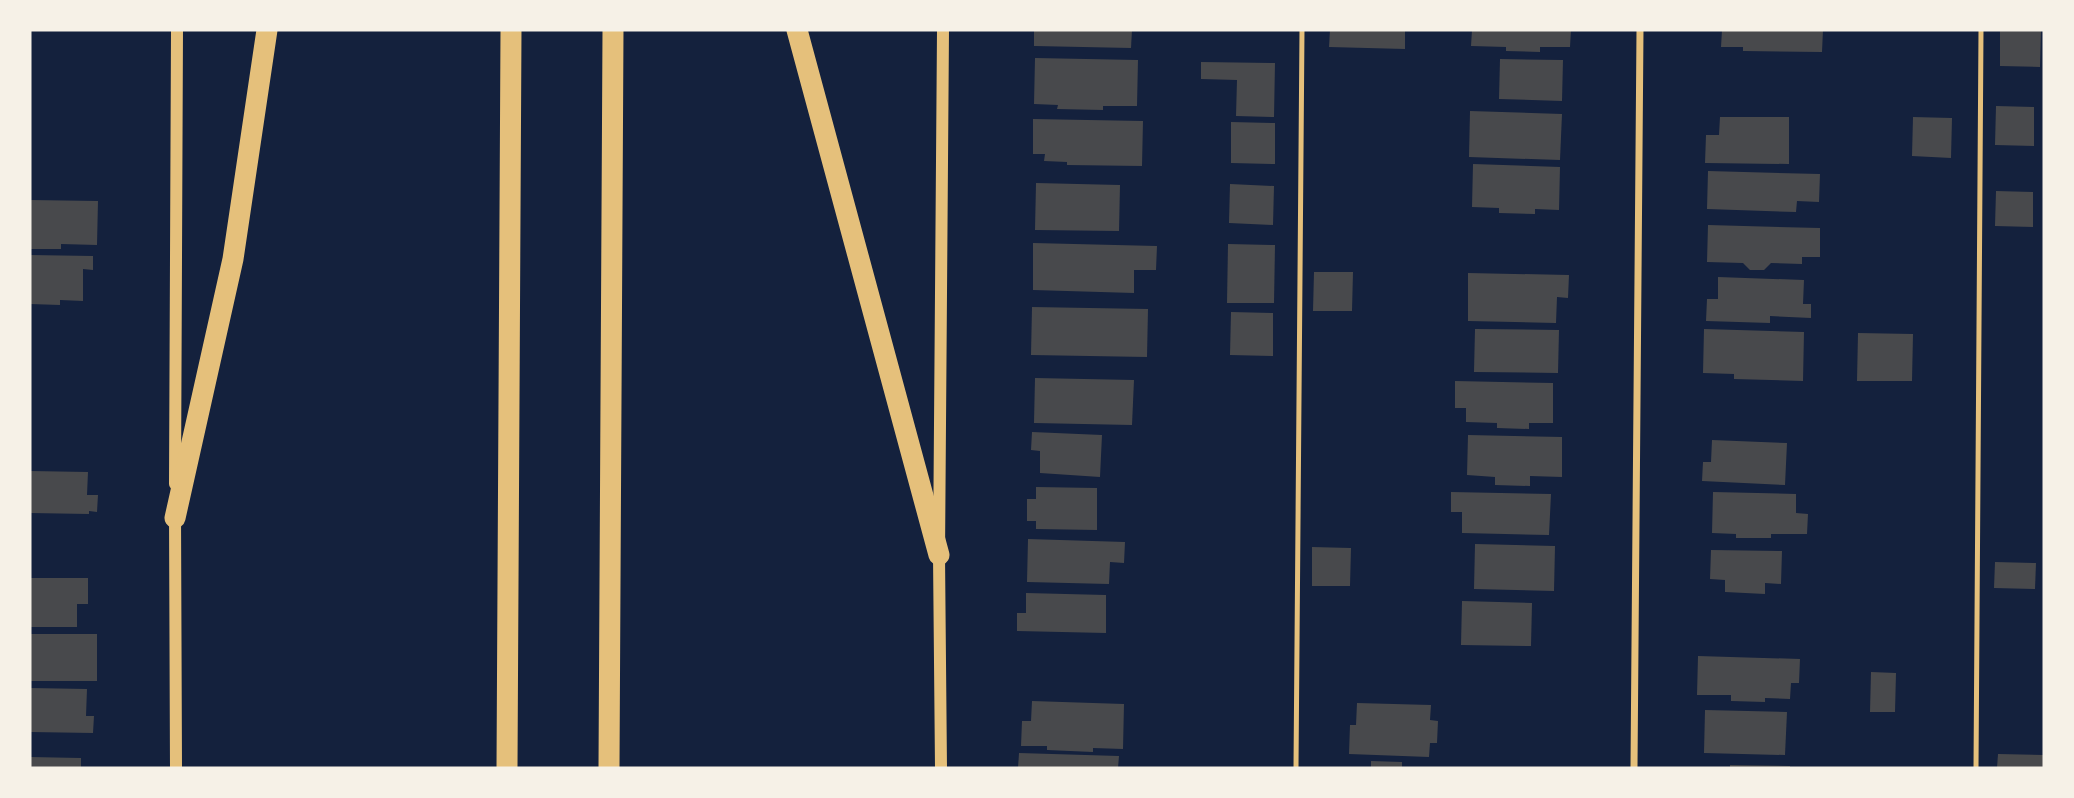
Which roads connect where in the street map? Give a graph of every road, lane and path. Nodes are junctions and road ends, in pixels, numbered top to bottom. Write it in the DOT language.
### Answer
graph roads {
  1 [pos="177,30"];
  2 [pos="267,30"];
  3 [pos="511,30"];
  4 [pos="613,30"];
  5 [pos="797,30"];
  6 [pos="943,30"];
  7 [pos="1302,30"];
  8 [pos="1640,30"];
  9 [pos="1981,30"];
  10 [pos="175,518"];
  11 [pos="939,555"];
  12 [pos="176,768"];
  13 [pos="507,768"];
  14 [pos="609,768"];
  15 [pos="941,768"];
  16 [pos="1296,768"];
  17 [pos="1634,768"];
  18 [pos="1976,768"];
  1 -- 10 [label="street"];
  2 -- 10 [label="highway"];
  3 -- 13 [label="highway"];
  4 -- 14 [label="highway"];
  5 -- 11 [label="highway"];
  6 -- 11 [label="street"];
  7 -- 16 [label="lane"];
  8 -- 17 [label="street"];
  9 -- 18 [label="lane"];
  10 -- 12 [label="street"];
  11 -- 15 [label="street"];
}
